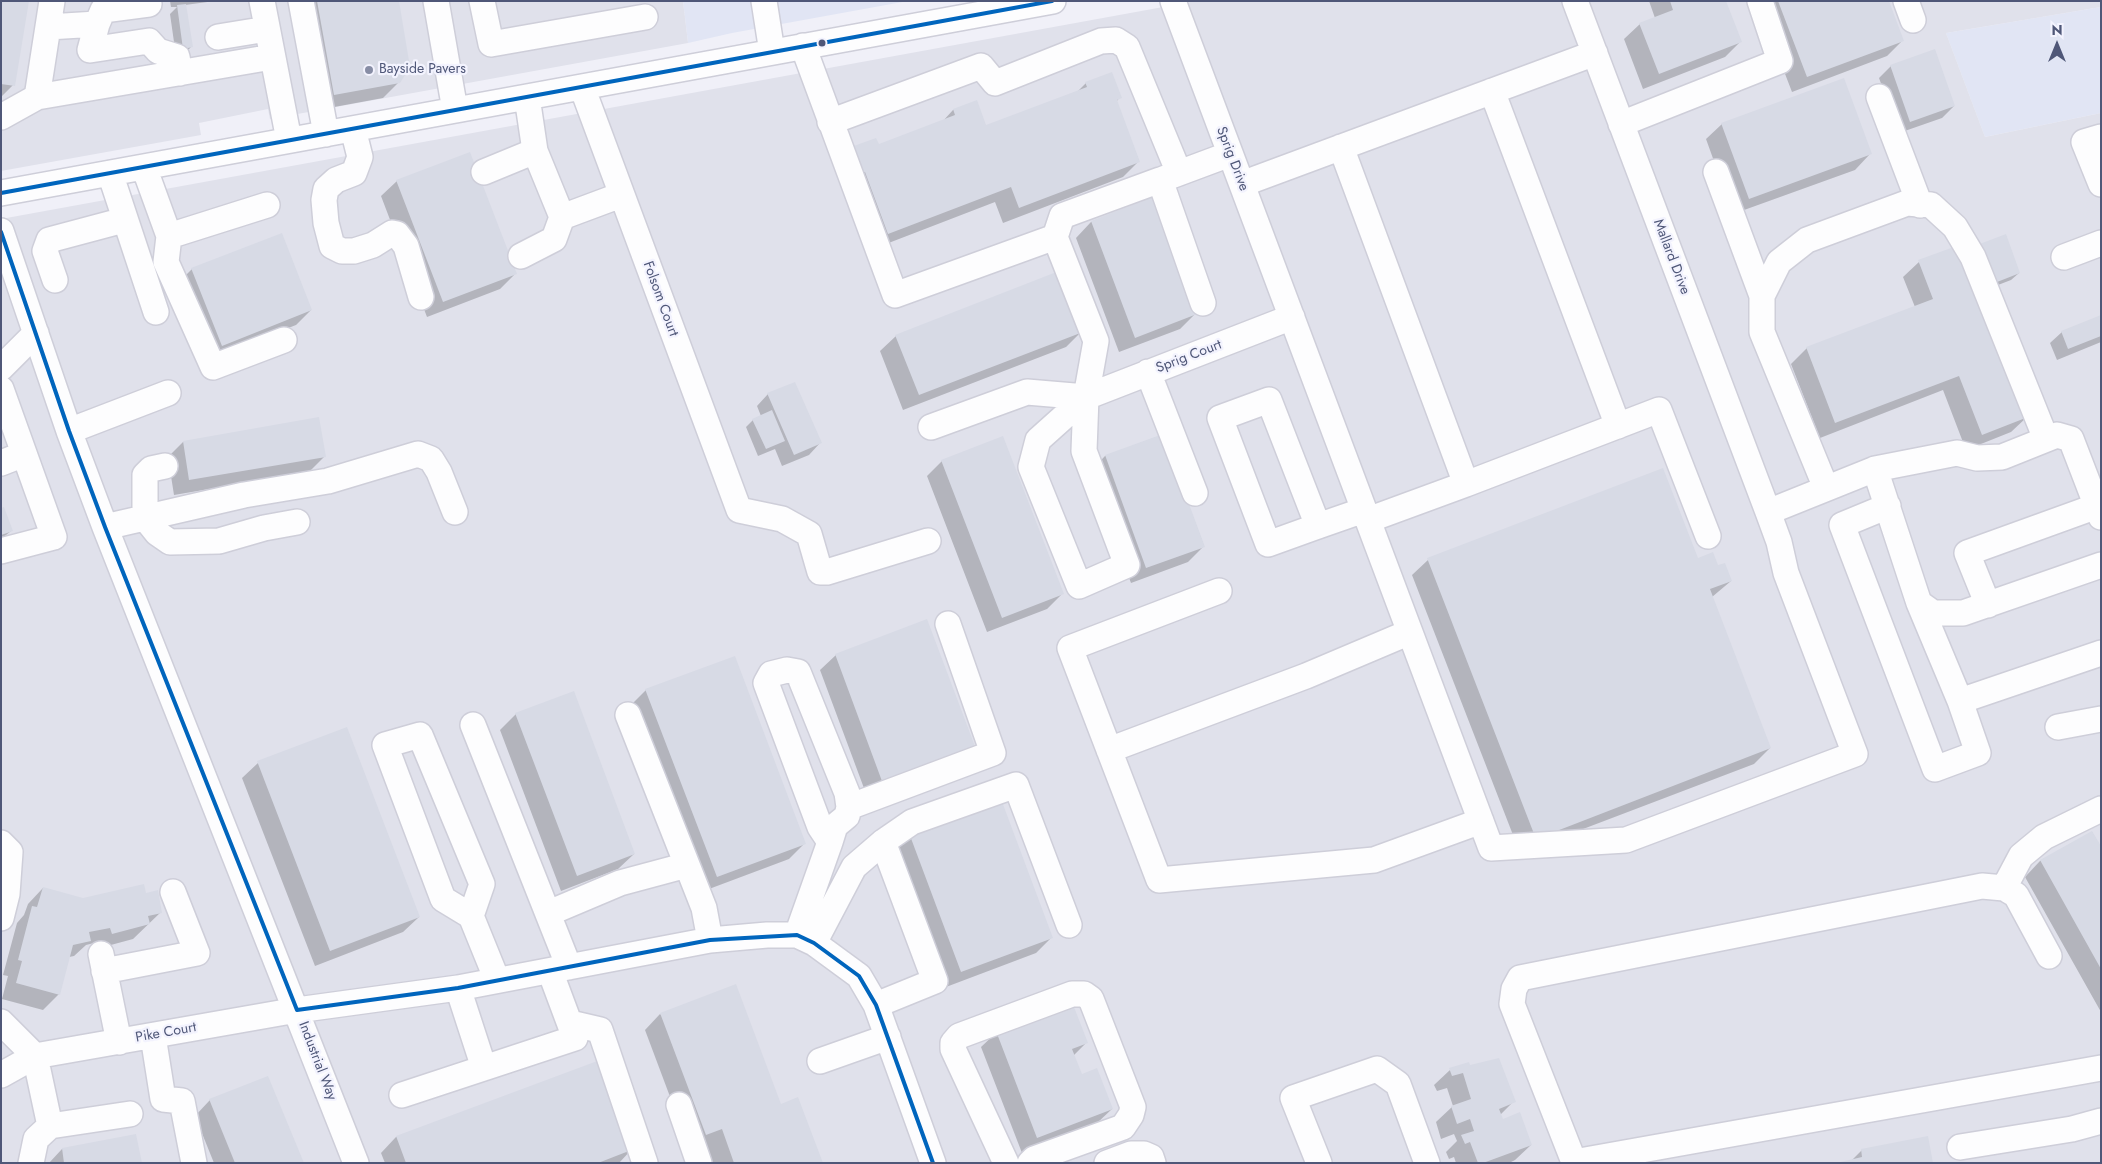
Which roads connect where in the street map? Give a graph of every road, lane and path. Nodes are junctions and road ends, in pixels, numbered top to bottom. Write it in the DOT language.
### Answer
graph roads {
  1 [pos="52,1"];
  2 [pos="262,1"];
  3 [pos="302,1"];
  4 [pos="436,1"];
  5 [pos="482,1"];
  6 [pos="764,1"];
  7 [pos="1053,1"];
  8 [pos="1173,1"];
  9 [pos="1575,1"];
  10 [pos="1760,1"];
  11 [pos="149,4"];
  12 [pos="1002,6"];
  13 [pos="645,17"];
  14 [pos="97,24"];
  15 [pos="48,27"];
  16 [pos="267,29"];
  17 [pos="218,36"];
  18 [pos="803,46"];
  19 [pos="772,52"];
  20 [pos="1595,53"];
  21 [pos="272,56"];
  22 [pos="180,73"];
  23 [pos="582,87"];
  24 [pos="1492,91"];
  25 [pos="527,97"];
  26 [pos="1879,97"];
  27 [pos="37,98"];
  28 [pos="455,110"];
  29 [pos="1,117"];
  30 [pos="830,122"];
  31 [pos="1621,124"];
  32 [pos="353,129"];
  33 [pos="326,134"];
  34 [pos="2101,137"];
  35 [pos="289,140"];
  36 [pos="1341,147"];
  37 [pos="534,151"];
  38 [pos="1230,154"];
  39 [pos="144,167"];
  40 [pos="484,172"];
  41 [pos="1716,172"];
  42 [pos="110,173"];
  43 [pos="1169,177"];
  44 [pos="1242,184"];
  45 [pos="2101,184"];
  46 [pos="1,193"];
  47 [pos="621,195"];
  48 [pos="267,205"];
  49 [pos="1920,205"];
  50 [pos="562,217"];
  51 [pos="124,220"];
  52 [pos="1,231"];
  53 [pos="169,236"];
  54 [pos="1056,237"];
  55 [pos="2101,243"];
  56 [pos="521,256"];
  57 [pos="2064,257"];
  58 [pos="54,280"];
  59 [pos="1762,296"];
  60 [pos="421,297"];
  61 [pos="1203,304"];
  62 [pos="156,312"];
  63 [pos="1292,317"];
  64 [pos="36,333"];
  65 [pos="284,340"];
  66 [pos="1,368"];
  67 [pos="1148,372"];
  68 [pos="1,389"];
  69 [pos="168,393"];
  70 [pos="1086,397"];
  71 [pos="1618,426"];
  72 [pos="931,427"];
  73 [pos="69,431"];
  74 [pos="2046,439"];
  75 [pos="24,454"];
  76 [pos="1,463"];
  77 [pos="165,466"];
  78 [pos="1875,469"];
  79 [pos="1466,484"];
  80 [pos="1826,488"];
  81 [pos="1195,493"];
  82 [pos="1888,506"];
  83 [pos="2099,511"];
  84 [pos="455,512"];
  85 [pos="1768,512"];
  86 [pos="1366,515"];
  87 [pos="145,518"];
  88 [pos="297,522"];
  89 [pos="1318,526"];
  90 [pos="105,527"];
  91 [pos="1708,536"];
  92 [pos="928,541"];
  93 [pos="1,551"];
  94 [pos="2101,565"];
  95 [pos="1219,591"];
  96 [pos="1919,603"];
  97 [pos="1988,605"];
  98 [pos="948,624"];
  99 [pos="1410,632"];
  100 [pos="2101,653"];
  101 [pos="1960,701"];
  102 [pos="628,715"];
  103 [pos="2101,719"];
  104 [pos="473,725"];
  105 [pos="2058,727"];
  106 [pos="1109,750"];
  107 [pos="848,807"];
  108 [pos="2101,809"];
  109 [pos="1481,821"];
  110 [pos="830,842"];
  111 [pos="883,842"];
  112 [pos="1,843"];
  113 [pos="687,865"];
  114 [pos="2004,888"];
  115 [pos="173,892"];
  116 [pos="549,914"];
  117 [pos="470,916"];
  118 [pos="1,918"];
  119 [pos="1069,924"];
  120 [pos="805,939"];
  121 [pos="710,940"];
  122 [pos="2049,956"];
  123 [pos="559,969"];
  124 [pos="496,980"];
  125 [pos="458,988"];
  126 [pos="876,1006"];
  127 [pos="297,1010"];
  128 [pos="1,1022"];
  129 [pos="570,1023"];
  130 [pos="153,1036"];
  131 [pos="888,1037"];
  132 [pos="119,1042"];
  133 [pos="35,1056"];
  134 [pos="820,1061"];
  135 [pos="484,1068"];
  136 [pos="2101,1068"];
  137 [pos="1,1075"];
  138 [pos="402,1095"];
  139 [pos="679,1105"];
  140 [pos="130,1114"];
  141 [pos="2101,1121"];
  142 [pos="50,1126"];
  143 [pos="1960,1147"];
  144 [pos="31,1163"];
  145 [pos="194,1163"];
  146 [pos="356,1163"];
  147 [pos="645,1163"];
  148 [pos="699,1163"];
  149 [pos="933,1163"];
  150 [pos="1006,1163"];
  151 [pos="1030,1163"];
  152 [pos="1106,1163"];
  153 [pos="1153,1163"];
  154 [pos="1318,1163"];
  155 [pos="1427,1163"];
  156 [pos="1575,1163"];
  1 -- 15 [label="street"];
  2 -- 16 [label="street"];
  3 -- 33 [label="street"];
  4 -- 28 [label="street"];
  5 -- 13 [label="street"];
  6 -- 19 [label="street"];
  7 -- 12 [label="street"];
  8 -- 38 [label="street, Sprig Drive"];
  9 -- 20 [label="street, Mallard Drive"];
  10 -- 31 [label="street"];
  11 -- 14 [label="street"];
  12 -- 18 [label="street"];
  14 -- 15 [label="street"];
  14 -- 22 [label="street"];
  15 -- 27 [label="street"];
  16 -- 17 [label="street"];
  16 -- 21 [label="street"];
  18 -- 19 [label="street"];
  18 -- 30 [label="street"];
  19 -- 23 [label="street"];
  20 -- 24 [label="street"];
  20 -- 31 [label="street, Mallard Drive"];
  21 -- 22 [label="street"];
  21 -- 35 [label="street"];
  22 -- 27 [label="street"];
  23 -- 25 [label="street"];
  23 -- 47 [label="street, Folsom Court"];
  24 -- 36 [label="street"];
  24 -- 71 [label="street"];
  25 -- 28 [label="street"];
  25 -- 37 [label="street"];
  26 -- 49 [label="street"];
  27 -- 29 [label="street"];
  28 -- 32 [label="street"];
  30 -- 43 [label="street"];
  30 -- 54 [label="street"];
  31 -- 85 [label="street, Mallard Drive"];
  32 -- 33 [label="street"];
  32 -- 60 [label="street"];
  33 -- 35 [label="street"];
  34 -- 45 [label="street"];
  35 -- 39 [label="street"];
  36 -- 44 [label="street"];
  36 -- 79 [label="street"];
  37 -- 40 [label="street"];
  37 -- 50 [label="street"];
  38 -- 43 [label="street"];
  38 -- 44 [label="street, Sprig Drive"];
  39 -- 42 [label="street"];
  39 -- 53 [label="street"];
  41 -- 59 [label="street"];
  42 -- 46 [label="street"];
  42 -- 51 [label="street"];
  43 -- 54 [label="street"];
  43 -- 61 [label="street"];
  44 -- 63 [label="street, Sprig Drive"];
  47 -- 50 [label="street"];
  47 -- 92 [label="street, Folsom Court"];
  48 -- 53 [label="street"];
  49 -- 59 [label="street"];
  49 -- 74 [label="street"];
  50 -- 56 [label="street"];
  51 -- 58 [label="street"];
  51 -- 62 [label="street"];
  52 -- 64 [label="street, Industrial Way"];
  53 -- 65 [label="street"];
  54 -- 70 [label="street"];
  55 -- 57 [label="street"];
  59 -- 80 [label="street"];
  63 -- 67 [label="street, Sprig Court"];
  63 -- 86 [label="street, Sprig Drive"];
  64 -- 66 [label="street"];
  64 -- 73 [label="street, Industrial Way"];
  67 -- 70 [label="street, Sprig Court"];
  67 -- 81 [label="street"];
  68 -- 75 [label="street"];
  69 -- 73 [label="street"];
  70 -- 70 [label="street"];
  70 -- 72 [label="street"];
  71 -- 79 [label="street"];
  71 -- 91 [label="street"];
  73 -- 90 [label="street, Industrial Way"];
  74 -- 78 [label="street"];
  74 -- 83 [label="street"];
  75 -- 76 [label="street"];
  75 -- 93 [label="street"];
  77 -- 87 [label="street"];
  78 -- 80 [label="street"];
  78 -- 82 [label="street"];
  79 -- 86 [label="street"];
  80 -- 85 [label="street"];
  82 -- 96 [label="street"];
  82 -- 101 [label="street"];
  83 -- 97 [label="street"];
  84 -- 87 [label="street"];
  85 -- 109 [label="street, Mallard Drive"];
  86 -- 89 [label="street"];
  86 -- 99 [label="street, Sprig Drive"];
  87 -- 88 [label="street"];
  87 -- 90 [label="street"];
  89 -- 89 [label="street"];
  90 -- 127 [label="street, Industrial Way"];
  94 -- 97 [label="street"];
  95 -- 106 [label="street"];
  96 -- 97 [label="street"];
  96 -- 101 [label="street"];
  98 -- 107 [label="street"];
  99 -- 106 [label="street"];
  99 -- 109 [label="street, Sprig Drive"];
  100 -- 101 [label="street"];
  102 -- 113 [label="street"];
  103 -- 105 [label="street"];
  104 -- 116 [label="street"];
  106 -- 109 [label="street"];
  107 -- 110 [label="street"];
  107 -- 110 [label="street"];
  108 -- 114 [label="street"];
  110 -- 120 [label="street"];
  111 -- 119 [label="street"];
  111 -- 120 [label="street"];
  111 -- 126 [label="street"];
  112 -- 118 [label="street"];
  113 -- 116 [label="street"];
  113 -- 121 [label="street"];
  114 -- 122 [label="street"];
  114 -- 156 [label="street"];
  115 -- 132 [label="street"];
  116 -- 123 [label="street"];
  117 -- 117 [label="street"];
  117 -- 124 [label="street"];
  120 -- 121 [label="street, Pike Court"];
  120 -- 126 [label="street"];
  121 -- 123 [label="street, Pike Court"];
  123 -- 124 [label="street, Pike Court"];
  123 -- 129 [label="street"];
  124 -- 125 [label="street, Pike Court"];
  125 -- 127 [label="street, Pike Court"];
  125 -- 135 [label="street"];
  126 -- 131 [label="street"];
  127 -- 130 [label="street, Pike Court"];
  127 -- 146 [label="street, Industrial Way"];
  128 -- 133 [label="street"];
  129 -- 135 [label="street"];
  129 -- 147 [label="street"];
  130 -- 132 [label="street, Pike Court"];
  130 -- 145 [label="street"];
  131 -- 134 [label="street"];
  131 -- 149 [label="street"];
  132 -- 133 [label="street, Pike Court"];
  133 -- 137 [label="street, Pike Court"];
  133 -- 142 [label="street"];
  135 -- 138 [label="street"];
  136 -- 156 [label="street"];
  139 -- 148 [label="street"];
  140 -- 142 [label="street"];
  141 -- 143 [label="street"];
  142 -- 144 [label="street"];
  150 -- 151 [label="street"];
  152 -- 153 [label="street"];
  154 -- 155 [label="street"];
}
